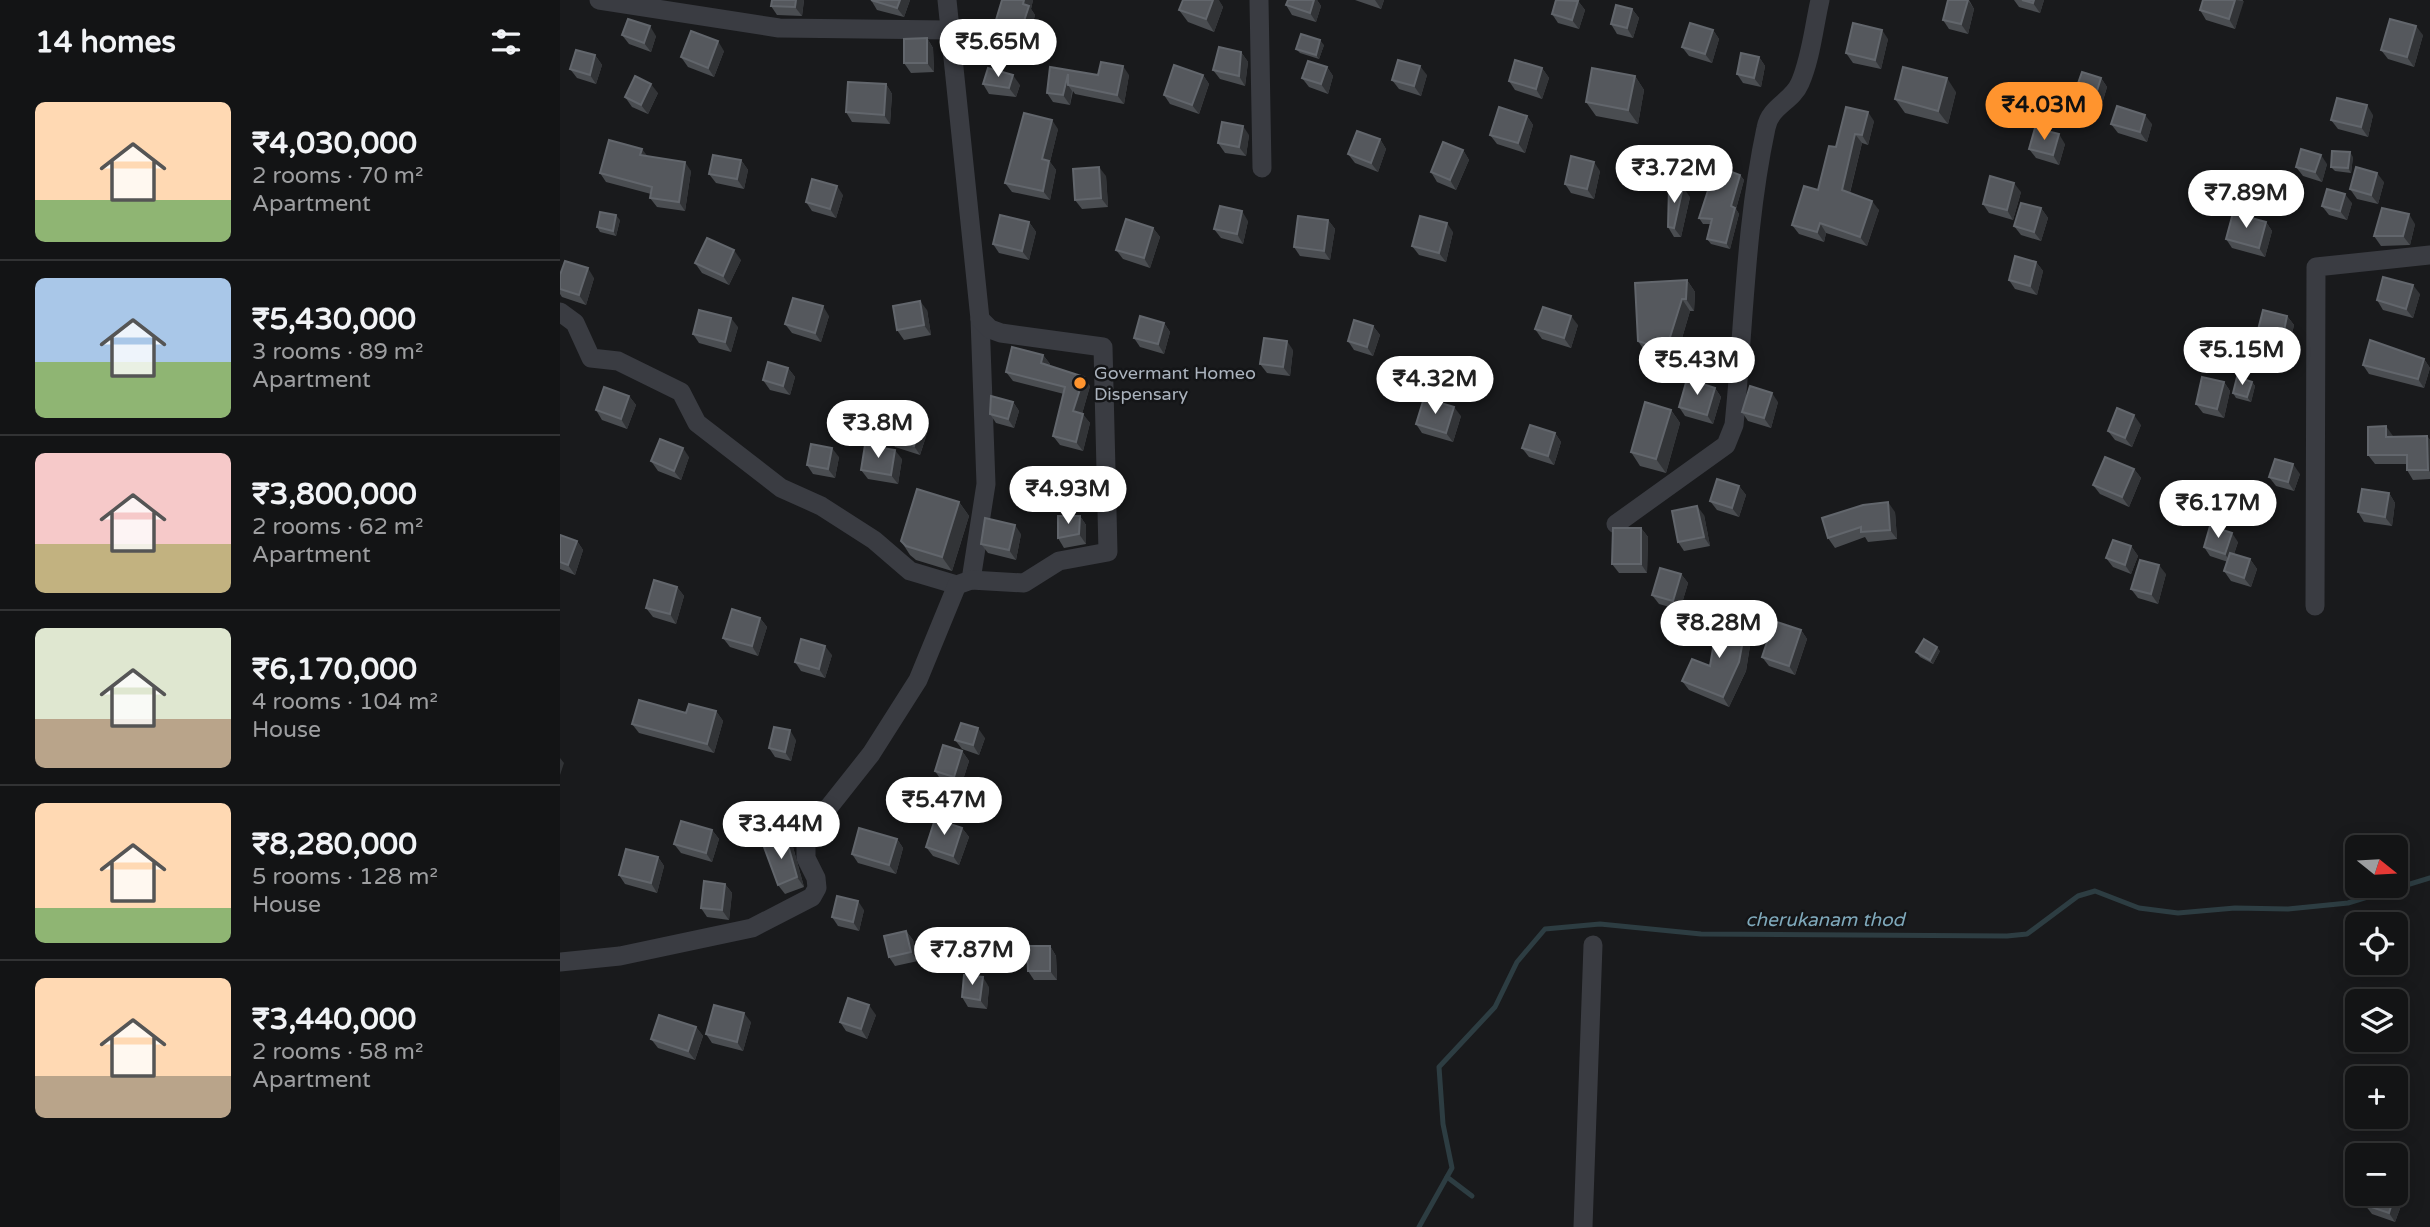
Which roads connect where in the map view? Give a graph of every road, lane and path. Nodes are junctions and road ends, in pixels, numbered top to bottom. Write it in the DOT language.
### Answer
graph roads {
  1 [pos="599,0"];
  2 [pos="947,0"];
  3 [pos="1259,0"];
  4 [pos="1821,0"];
  5 [pos="948,30"];
  6 [pos="1262,168"];
  7 [pos="2430,255"];
  8 [pos="560,312"];
  9 [pos="980,319"];
  10 [pos="1616,524"];
  11 [pos="964,582"];
  12 [pos="2315,606"];
  13 [pos="1593,945"];
  14 [pos="560,962"];
  15 [pos="1583,1227"];
  1 -- 5 [label="street"];
  2 -- 5 [label="street"];
  3 -- 6 [label="street"];
  4 -- 10 [label="street"];
  5 -- 9 [label="street"];
  7 -- 12 [label="street"];
  8 -- 11 [label="street"];
  9 -- 11 [label="street"];
  9 -- 11 [label="street"];
  11 -- 14 [label="street"];
  13 -- 15 [label="street"];
}
